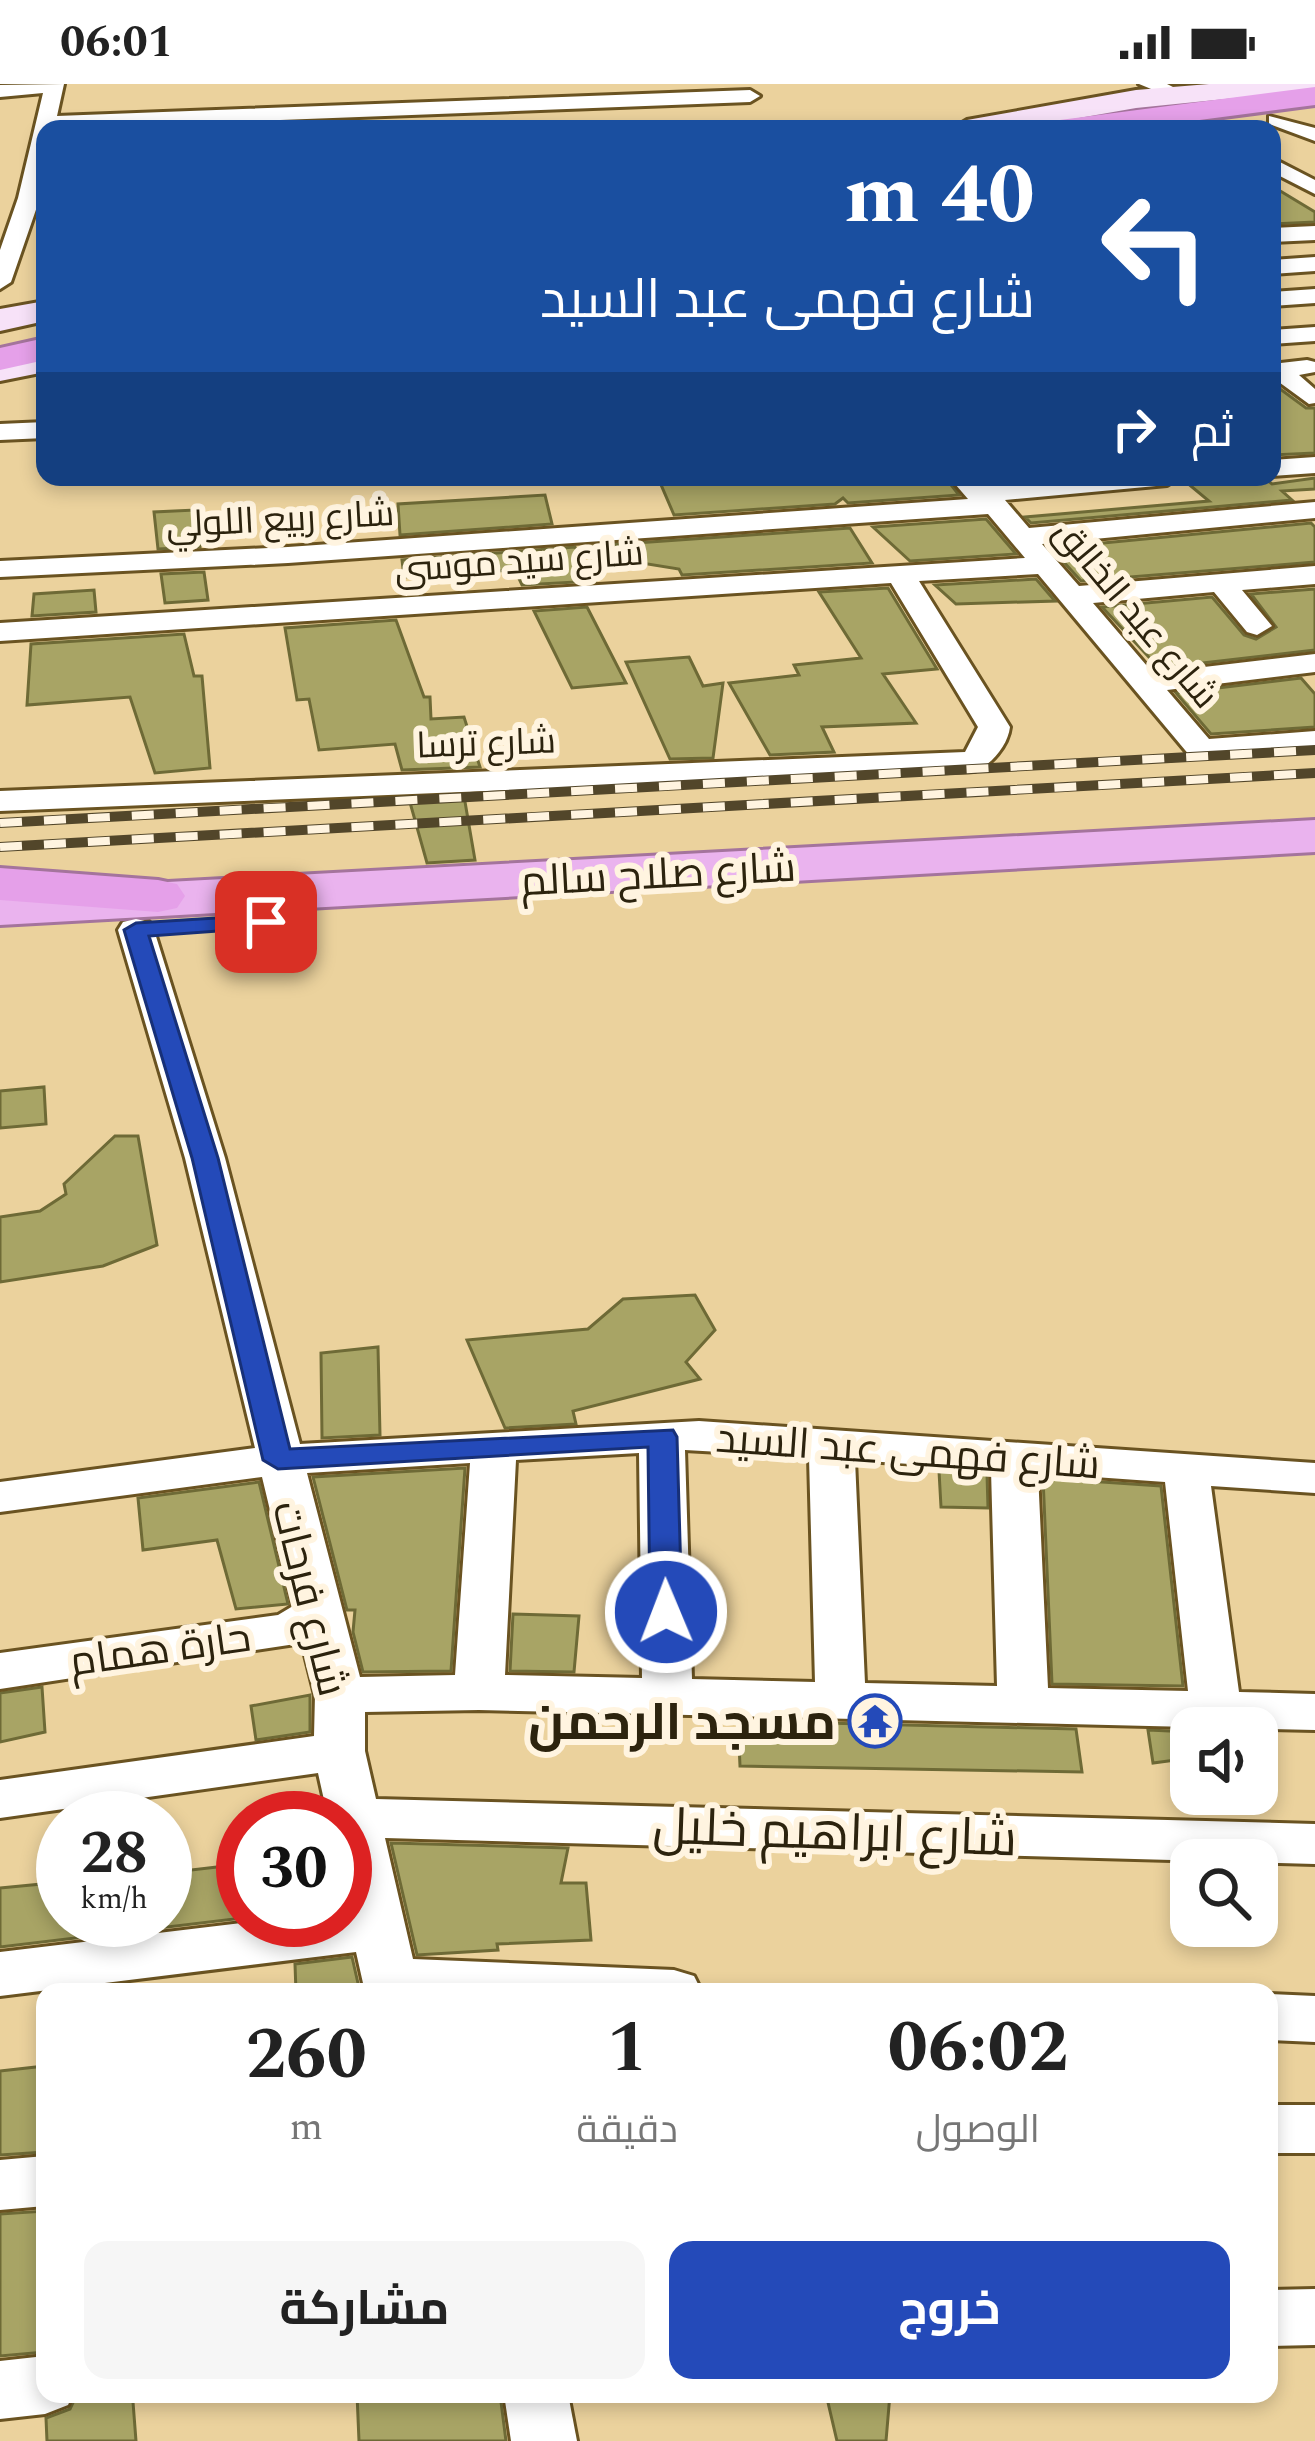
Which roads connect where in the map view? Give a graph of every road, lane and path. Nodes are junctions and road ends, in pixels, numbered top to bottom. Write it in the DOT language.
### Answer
graph roads {
  1 [pos="1148,84"];
  2 [pos="746,90"];
  3 [pos="0,91"];
  4 [pos="1178,94"];
  5 [pos="1309,97"];
  6 [pos="50,102"];
  7 [pos="764,120"];
  8 [pos="1022,120"];
  9 [pos="1129,120"];
  10 [pos="1195,120"];
  11 [pos="1276,120"];
  12 [pos="1281,122"];
  13 [pos="1315,134"];
  14 [pos="36,158"];
  15 [pos="1315,159"];
  16 [pos="1281,163"];
  17 [pos="1283,177"];
  18 [pos="0,187"];
  19 [pos="1315,188"];
  20 [pos="27,194"];
  21 [pos="0,200"];
  22 [pos="1315,233"];
  23 [pos="1281,235"];
  24 [pos="1315,265"];
  25 [pos="1281,267"];
  26 [pos="0,282"];
  27 [pos="1315,296"];
  28 [pos="1281,298"];
  29 [pos="36,313"];
  30 [pos="0,320"];
  31 [pos="36,326"];
  32 [pos="0,333"];
  33 [pos="1315,334"];
  34 [pos="1281,336"];
  35 [pos="36,349"];
  36 [pos="0,356"];
  37 [pos="36,363"];
  38 [pos="1307,367"];
  39 [pos="0,370"];
  40 [pos="1281,370"];
  41 [pos="1281,372"];
  42 [pos="1312,397"];
  43 [pos="1281,399"];
  44 [pos="36,430"];
  45 [pos="0,432"];
  46 [pos="1315,465"];
  47 [pos="1281,467"];
  48 [pos="1054,486"];
  49 [pos="978,492"];
  50 [pos="1315,509"];
  51 [pos="1023,537"];
  52 [pos="1264,543"];
  53 [pos="1164,546"];
  54 [pos="1042,565"];
  55 [pos="0,568"];
  56 [pos="901,574"];
  57 [pos="1306,576"];
  58 [pos="1211,584"];
  59 [pos="1069,596"];
  60 [pos="1257,626"];
  61 [pos="0,632"];
  62 [pos="1308,672"];
  63 [pos="1144,683"];
  64 [pos="1315,741"];
  65 [pos="0,801"];
  66 [pos="1315,836"];
  67 [pos="1131,861"];
  68 [pos="1315,865"];
  69 [pos="0,884"];
  70 [pos="0,908"];
  71 [pos="147,913"];
  72 [pos="0,937"];
  73 [pos="662,1437"];
  74 [pos="831,1443"];
  75 [pos="494,1447"];
  76 [pos="1014,1456"];
  77 [pos="278,1460"];
  78 [pos="1186,1468"];
  79 [pos="1315,1478"];
  80 [pos="0,1497"];
  81 [pos="317,1614"];
  82 [pos="0,1671"];
  83 [pos="479,1692"];
  84 [pos="340,1695"];
  85 [pos="668,1699"];
  86 [pos="841,1700"];
  87 [pos="1024,1706"];
  88 [pos="1215,1707"];
  89 [pos="1170,1711"];
  90 [pos="1278,1712"];
  91 [pos="1315,1712"];
  92 [pos="339,1751"];
  93 [pos="349,1791"];
  94 [pos="0,1799"];
  95 [pos="372,1818"];
  96 [pos="1315,1844"];
  97 [pos="372,1897"];
  98 [pos="387,1966"];
  99 [pos="0,1974"];
  100 [pos="575,1983"];
  101 [pos="1278,2018"];
  102 [pos="1315,2019"];
  103 [pos="1278,2129"];
  104 [pos="1315,2129"];
  105 [pos="36,2182"];
  106 [pos="0,2185"];
  107 [pos="1315,2317"];
  108 [pos="1278,2318"];
  109 [pos="36,2386"];
  110 [pos="0,2390"];
  111 [pos="538,2403"];
  112 [pos="544,2441"];
  1 -- 4 [label="street"];
  2 -- 6 [label="street"];
  2 -- 7 [label="street"];
  3 -- 6 [label="street"];
  4 -- 5 [label="main road"];
  4 -- 8 [label="main road"];
  5 -- 9 [label="highway"];
  5 -- 10 [label="highway"];
  5 -- 11 [label="main road"];
  12 -- 13 [label="street"];
  14 -- 20 [label="street"];
  15 -- 16 [label="street"];
  17 -- 19 [label="street"];
  18 -- 20 [label="street"];
  20 -- 21 [label="street"];
  20 -- 26 [label="street"];
  22 -- 23 [label="street"];
  24 -- 25 [label="street"];
  27 -- 28 [label="street"];
  29 -- 30 [label="main road"];
  31 -- 32 [label="highway"];
  33 -- 34 [label="street"];
  35 -- 36 [label="highway"];
  37 -- 39 [label="main road"];
  38 -- 40 [label="street"];
  41 -- 42 [label="street"];
  42 -- 43 [label="street"];
  44 -- 45 [label="street"];
  46 -- 47 [label="street"];
  48 -- 49 [label="street, شارع ربيع اللولي"];
  49 -- 51 [label="street, شارع عبد الخالق"];
  49 -- 55 [label="street, شارع ربيع اللولي"];
  50 -- 51 [label="street"];
  51 -- 54 [label="street, شارع عبد الخالق"];
  52 -- 57 [label="street"];
  53 -- 58 [label="street"];
  54 -- 56 [label="street, شارع سيد موسى"];
  54 -- 59 [label="street, شارع عبد الخالق"];
  56 -- 61 [label="street, شارع سيد موسى"];
  56 -- 65 [label="street, شارع ترسا"];
  57 -- 58 [label="street"];
  58 -- 59 [label="street"];
  58 -- 60 [label="street"];
  59 -- 63 [label="street, شارع عبد الخالق"];
  62 -- 63 [label="street"];
  63 -- 64 [label="street, شارع عبد الخالق"];
  66 -- 67 [label="highway, شارع صلاح سالم"];
  67 -- 68 [label="highway, شارع صلاح سالم"];
  67 -- 71 [label="highway, شارع صلاح سالم"];
  69 -- 71 [label="highway"];
  70 -- 71 [label="highway, شارع صلاح سالم"];
  71 -- 72 [label="highway, شارع صلاح سالم"];
  71 -- 77 [label="street, شارع فرحات"];
  73 -- 74 [label="street, شارع فهمى عبد السيد"];
  73 -- 75 [label="street, شارع فهمى عبد السيد"];
  73 -- 85 [label="street"];
  74 -- 76 [label="street, شارع فهمى عبد السيد"];
  74 -- 86 [label="street"];
  75 -- 77 [label="street, شارع فهمى عبد السيد"];
  75 -- 83 [label="street"];
  76 -- 78 [label="street, شارع فهمى عبد السيد"];
  76 -- 87 [label="street"];
  77 -- 80 [label="street, شارع فهمى عبد السيد"];
  77 -- 81 [label="street, شارع فرحات"];
  78 -- 79 [label="street, شارع فهمى عبد السيد"];
  78 -- 88 [label="street"];
  81 -- 82 [label="street, حارة همام"];
  81 -- 84 [label="street, شارع فرحات"];
  83 -- 84 [label="street"];
  83 -- 85 [label="street"];
  84 -- 92 [label="street, شارع فرحات"];
  85 -- 86 [label="street"];
  86 -- 87 [label="street"];
  87 -- 89 [label="street"];
  90 -- 91 [label="street"];
  92 -- 93 [label="street, شارع فرحات"];
  92 -- 94 [label="street"];
  95 -- 96 [label="street, شارع ابراهيم خليل"];
  97 -- 98 [label="street, شارع فرحات"];
  98 -- 99 [label="street"];
  98 -- 100 [label="street"];
  101 -- 102 [label="street"];
  103 -- 104 [label="street"];
  105 -- 106 [label="street"];
  107 -- 108 [label="street"];
  109 -- 110 [label="street"];
  111 -- 112 [label="street"];
}
